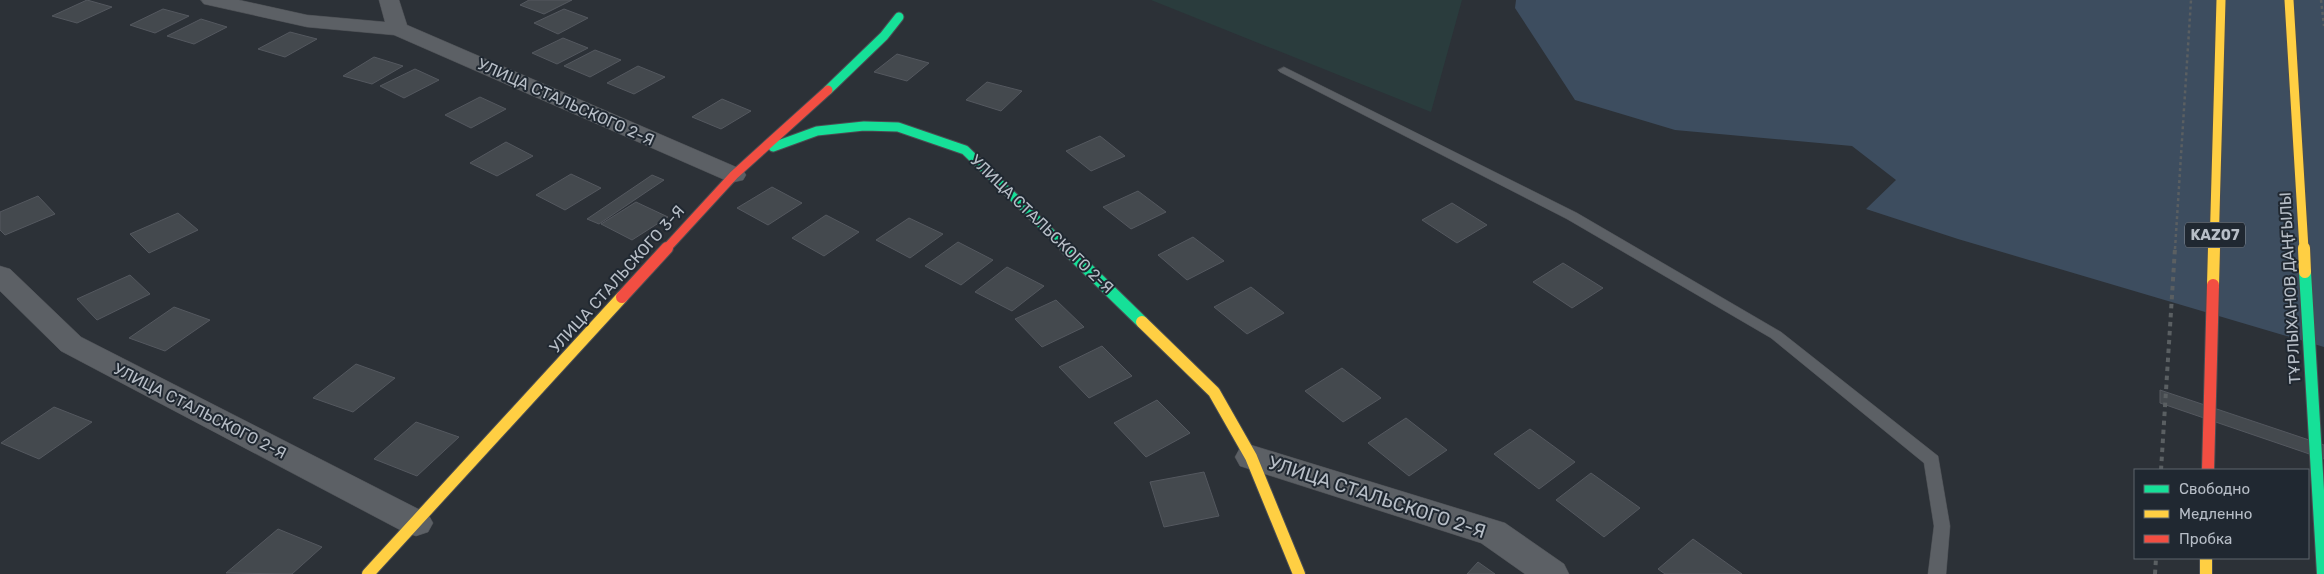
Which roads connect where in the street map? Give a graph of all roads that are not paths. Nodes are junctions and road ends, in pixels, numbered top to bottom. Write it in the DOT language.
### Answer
graph roads {
  1 [pos="211,0"];
  2 [pos="389,0"];
  3 [pos="2222,0"];
  4 [pos="2289,0"];
  5 [pos="899,17"];
  6 [pos="398,29"];
  7 [pos="1284,70"];
  8 [pos="764,150"];
  9 [pos="734,175"];
  10 [pos="0,275"];
  11 [pos="1251,457"];
  12 [pos="2208,469"];
  13 [pos="416,523"];
  14 [pos="2206,559"];
  15 [pos="368,574"];
  16 [pos="1299,574"];
  17 [pos="1552,574"];
  18 [pos="1937,574"];
  19 [pos="2206,574"];
  20 [pos="2323,574"];
  1 -- 6 [label="street, УЛИЦА СТАЛЬСКОГО 2-Я"];
  2 -- 6 [label="street"];
  3 -- 12 [label="main road, KAZ07"];
  4 -- 20 [label="main road, ТҰРЛЫХАНОВ ДАҢҒЫЛЫ"];
  5 -- 8 [label="main road, УЛИЦА СТАЛЬСКОГО 3-Я"];
  6 -- 9 [label="street, УЛИЦА СТАЛЬСКОГО 2-Я"];
  7 -- 18 [label="lane"];
  8 -- 9 [label="main road, УЛИЦА СТАЛЬСКОГО 3-Я"];
  8 -- 11 [label="main road, УЛИЦА СТАЛЬСКОГО 2-Я"];
  9 -- 13 [label="main road, УЛИЦА СТАЛЬСКОГО 3-Я"];
  10 -- 13 [label="street, УЛИЦА СТАЛЬСКОГО 2-Я"];
  11 -- 16 [label="main road, УЛИЦА СТАЛЬСКОГО 2-Я"];
  11 -- 17 [label="street, УЛИЦА СТАЛЬСКОГО 2-Я"];
  13 -- 15 [label="main road, УЛИЦА СТАЛЬСКОГО 3-Я"];
  14 -- 19 [label="main road"];
}
